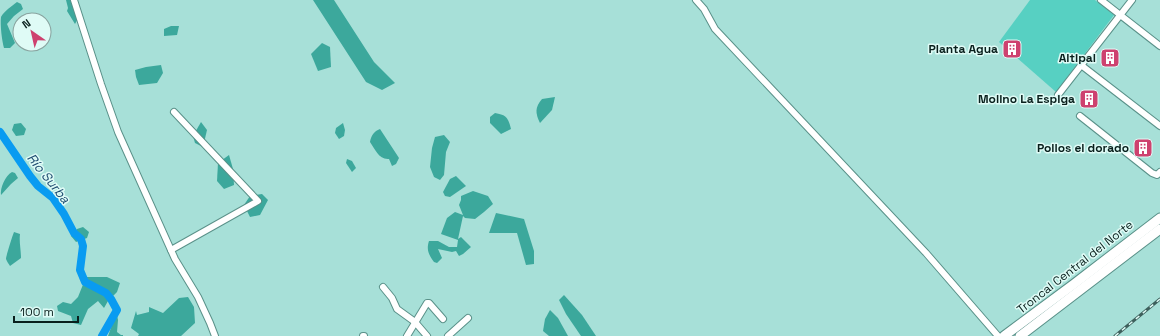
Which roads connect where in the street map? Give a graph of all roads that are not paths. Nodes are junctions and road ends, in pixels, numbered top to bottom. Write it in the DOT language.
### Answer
graph roads {
  1 [pos="74,0"];
  2 [pos="696,0"];
  3 [pos="1101,0"];
  4 [pos="1132,0"];
  5 [pos="1121,15"];
  6 [pos="1160,46"];
  7 [pos="1081,65"];
  8 [pos="1058,95"];
  9 [pos="174,112"];
  10 [pos="1080,116"];
  11 [pos="1160,126"];
  12 [pos="1158,174"];
  13 [pos="1160,218"];
  14 [pos="1160,229"];
  15 [pos="171,250"];
  16 [pos="383,286"];
  17 [pos="468,318"];
  18 [pos="443,319"];
  19 [pos="415,322"];
  20 [pos="215,336"];
  21 [pos="407,336"];
  22 [pos="427,336"];
  23 [pos="448,336"];
  24 [pos="998,336"];
  25 [pos="1004,336"];
  26 [pos="1020,336"];
  1 -- 15 [label="street"];
  2 -- 24 [label="street"];
  3 -- 5 [label="street"];
  4 -- 5 [label="street"];
  5 -- 6 [label="street"];
  5 -- 7 [label="street"];
  7 -- 8 [label="street"];
  7 -- 11 [label="street"];
  9 -- 15 [label="street"];
  10 -- 12 [label="street"];
  13 -- 25 [label="highway, Troncal Central del Norte"];
  14 -- 26 [label="highway, Troncal Central del Norte"];
  15 -- 20 [label="street"];
  16 -- 19 [label="street"];
  17 -- 23 [label="street"];
  18 -- 19 [label="street"];
  19 -- 21 [label="street"];
  19 -- 22 [label="street"];
}
